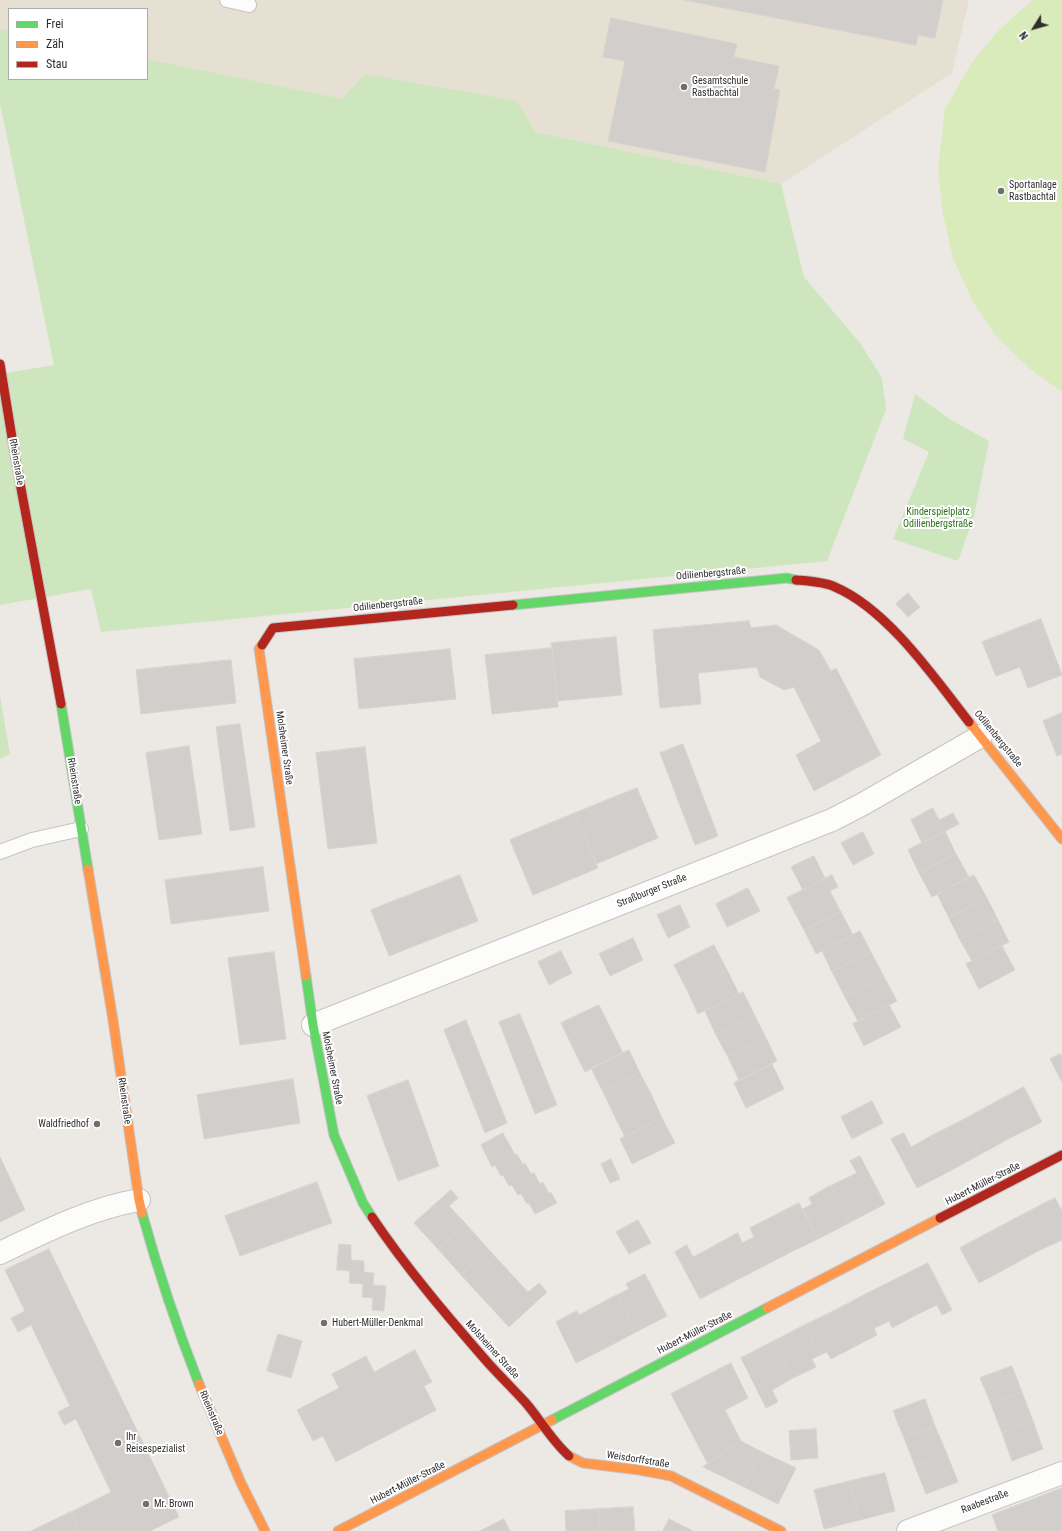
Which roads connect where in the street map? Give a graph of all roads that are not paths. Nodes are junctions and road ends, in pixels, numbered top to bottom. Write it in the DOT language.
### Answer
graph roads {
  1 [pos="227,0"];
  2 [pos="250,5"];
  3 [pos="0,364"];
  4 [pos="259,649"];
  5 [pos="981,736"];
  6 [pos="81,829"];
  7 [pos="1062,839"];
  8 [pos="0,852"];
  9 [pos="312,1025"];
  10 [pos="1062,1155"];
  11 [pos="139,1200"];
  12 [pos="0,1253"];
  13 [pos="544,1424"];
  14 [pos="1062,1473"];
  15 [pos="265,1531"];
  16 [pos="338,1531"];
  17 [pos="781,1531"];
  18 [pos="908,1531"];
  1 -- 2 [label="lane"];
  3 -- 6 [label="street, Rheinstraße"];
  4 -- 5 [label="street, Odilienbergstraße"];
  4 -- 9 [label="street, Molsheimer Straße"];
  5 -- 7 [label="street, Odilienbergstraße"];
  5 -- 9 [label="street, Straßburger Straße"];
  6 -- 8 [label="lane"];
  6 -- 11 [label="street, Rheinstraße"];
  9 -- 13 [label="street, Molsheimer Straße"];
  10 -- 13 [label="street, Hubert-Müller-Straße"];
  11 -- 12 [label="street"];
  11 -- 15 [label="street, Rheinstraße"];
  13 -- 16 [label="street, Hubert-Müller-Straße"];
  13 -- 17 [label="street, Weisdorffstraße"];
  14 -- 18 [label="street, Raabestraße"];
}
